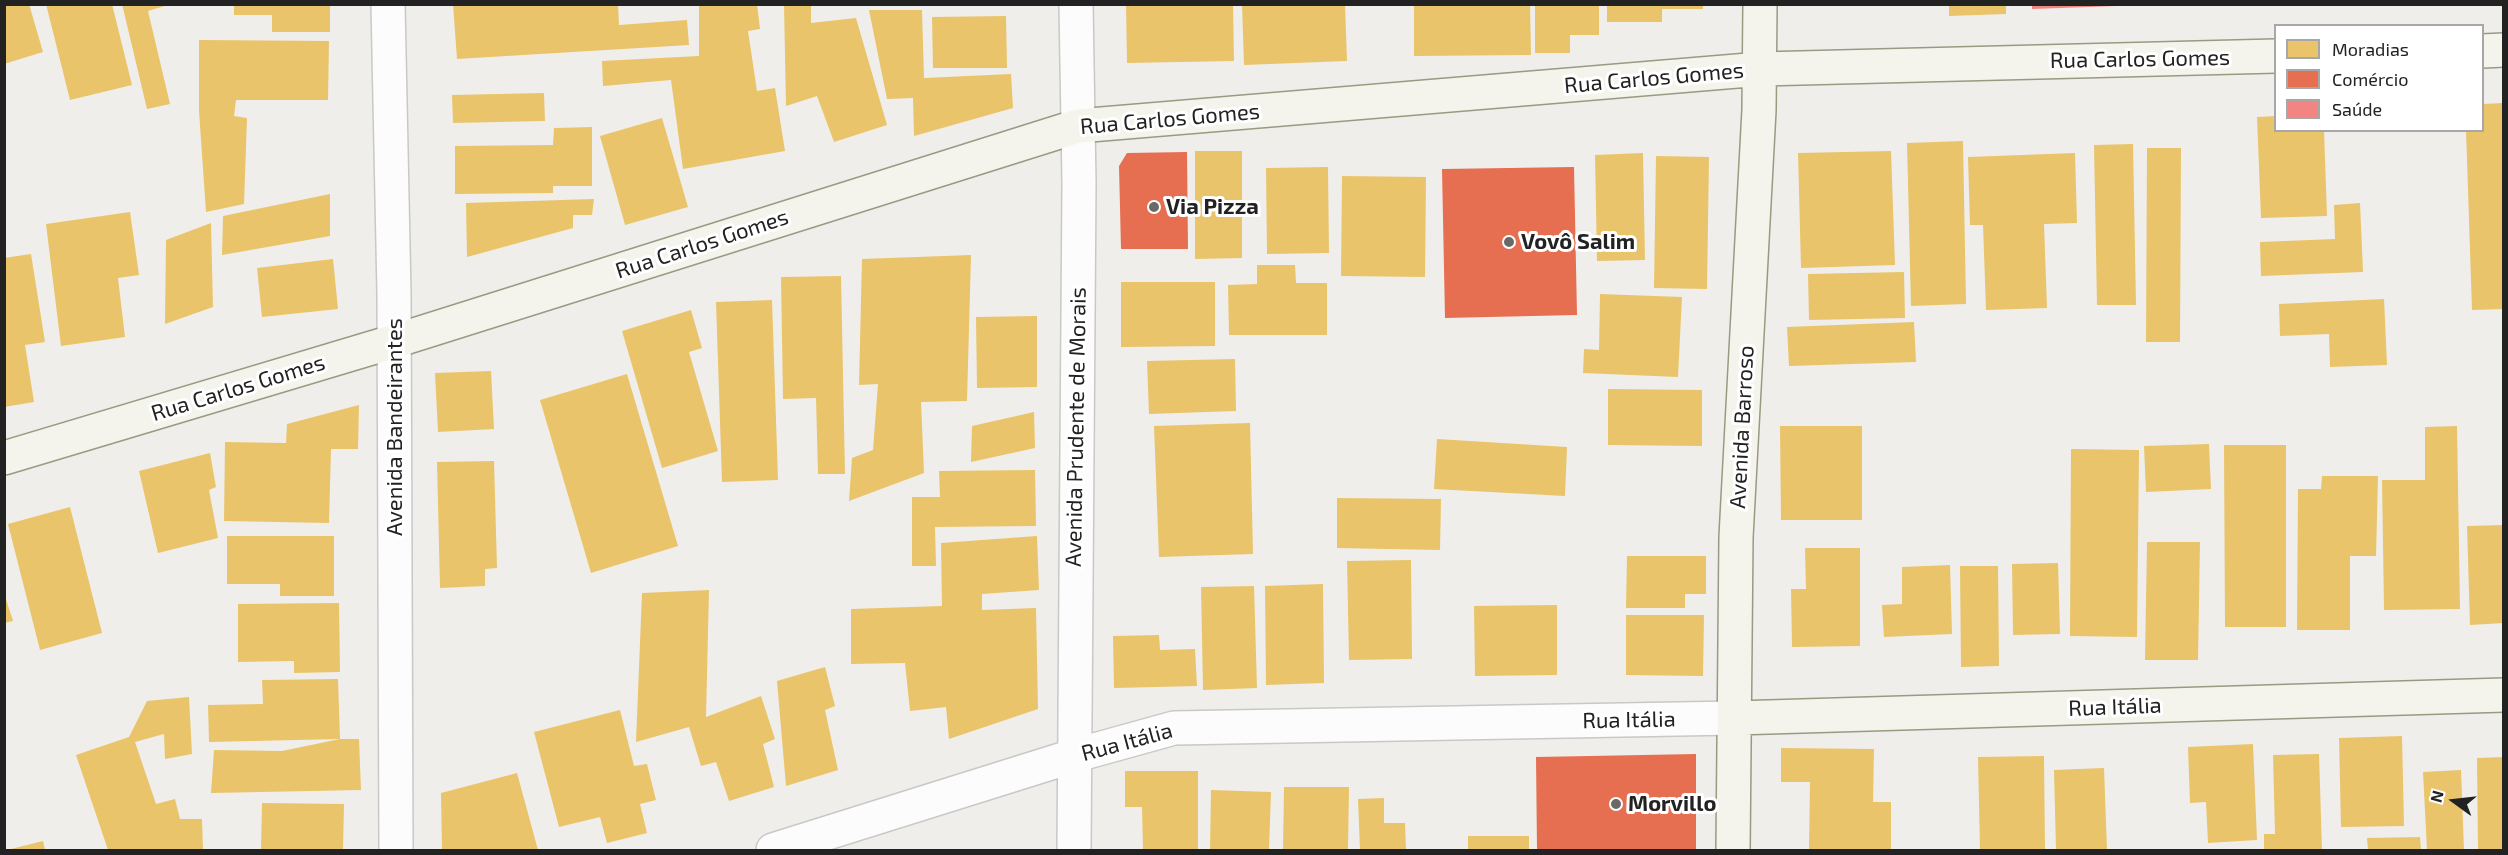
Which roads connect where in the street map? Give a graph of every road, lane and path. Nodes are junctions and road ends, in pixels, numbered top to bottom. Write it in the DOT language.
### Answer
graph roads {
  1 [pos="388,4"];
  2 [pos="1076,4"];
  3 [pos="1760,4"];
  4 [pos="2504,50"];
  5 [pos="2484,51"];
  6 [pos="2274,56"];
  7 [pos="1761,69"];
  8 [pos="1078,126"];
  9 [pos="395,341"];
  10 [pos="4,458"];
  11 [pos="2504,695"];
  12 [pos="1736,718"];
  13 [pos="1073,756"];
  14 [pos="396,850"];
  15 [pos="773,850"];
  16 [pos="1074,850"];
  17 [pos="1733,850"];
  1 -- 9 [label="street, Avenida Bandeirantes"];
  2 -- 8 [label="street, Avenida Prudente de Morais"];
  3 -- 7 [label="street, Avenida Barroso"];
  4 -- 5 [label="street"];
  6 -- 7 [label="street, Rua Carlos Gomes"];
  7 -- 8 [label="street, Rua Carlos Gomes"];
  7 -- 12 [label="street, Avenida Barroso"];
  8 -- 9 [label="street, Rua Carlos Gomes"];
  8 -- 13 [label="street, Avenida Prudente de Morais"];
  9 -- 10 [label="street, Rua Carlos Gomes"];
  9 -- 14 [label="street, Avenida Bandeirantes"];
  11 -- 12 [label="street, Rua Itália"];
  12 -- 13 [label="street, Rua Itália"];
  12 -- 17 [label="street, Avenida Barroso"];
  13 -- 15 [label="street, Rua Itália"];
  13 -- 16 [label="street, Avenida Prudente de Morais"];
}
